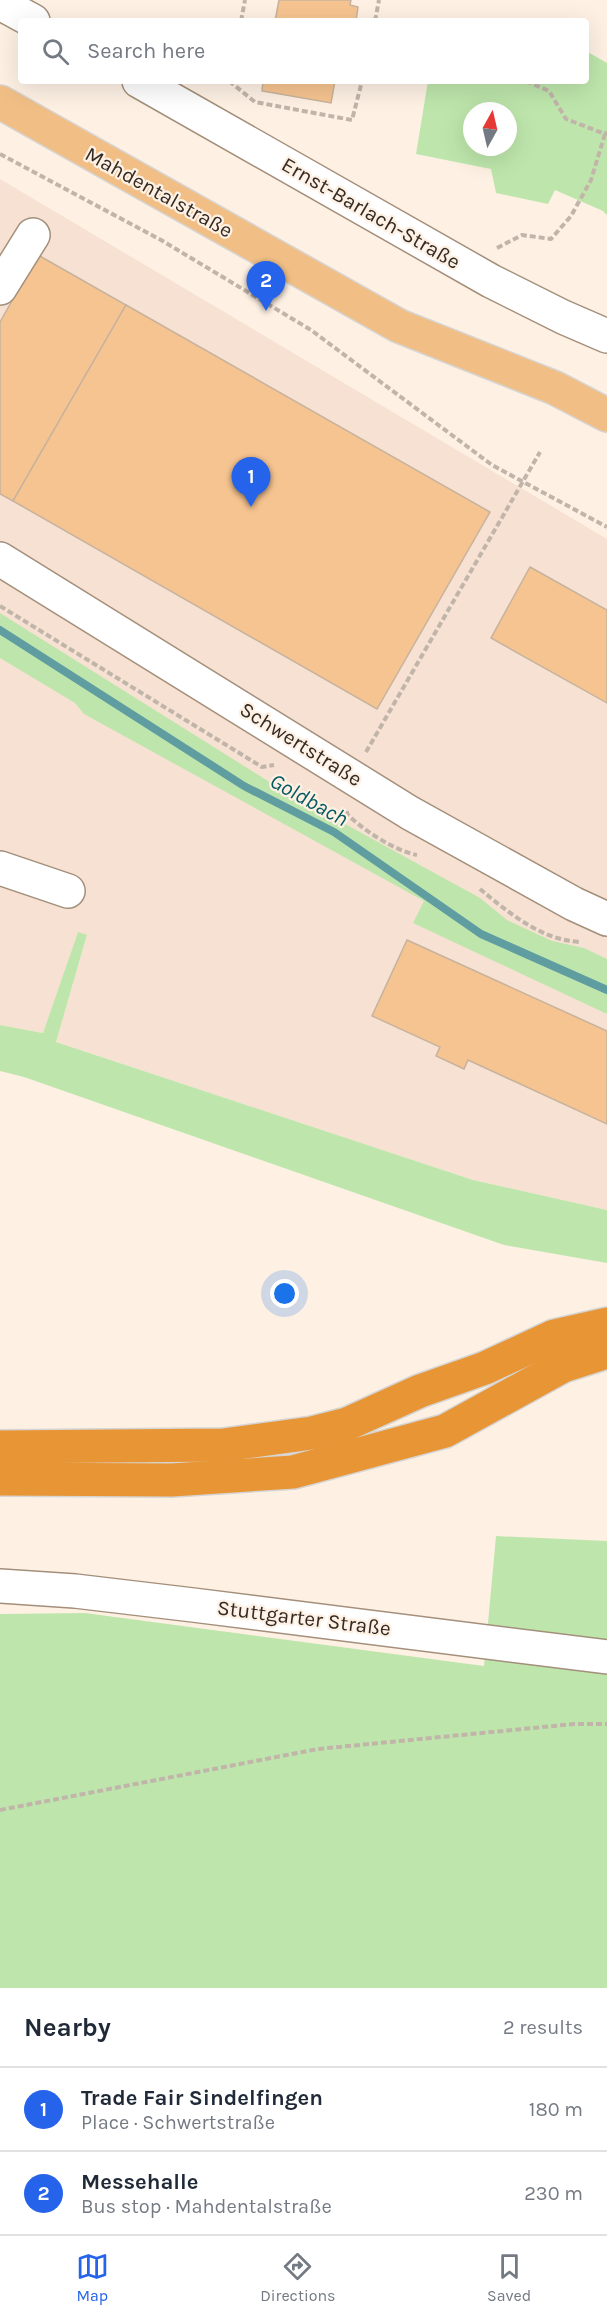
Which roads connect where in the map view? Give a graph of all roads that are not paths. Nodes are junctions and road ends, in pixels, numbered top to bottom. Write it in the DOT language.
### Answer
graph roads {
  1 [pos="0,3"];
  2 [pos="28,18"];
  3 [pos="145,84"];
  4 [pos="0,102"];
  5 [pos="33,235"];
  6 [pos="0,288"];
  7 [pos="607,336"];
  8 [pos="607,415"];
  9 [pos="0,559"];
  10 [pos="0,868"];
  11 [pos="68,891"];
  12 [pos="607,919"];
  13 [pos="607,1324"];
  14 [pos="607,1352"];
  15 [pos="0,1447"];
  16 [pos="4,1480"];
  17 [pos="0,1586"];
  18 [pos="607,1657"];
  1 -- 2 [label="street"];
  3 -- 7 [label="street, Ernst-Barlach-Straße"];
  4 -- 8 [label="main road, Mahdentalstraße"];
  5 -- 6 [label="street"];
  9 -- 12 [label="street, Schwertstraße"];
  10 -- 11 [label="street"];
  13 -- 15 [label="highway"];
  14 -- 16 [label="highway"];
  17 -- 18 [label="street, Stuttgarter Straße"];
}
